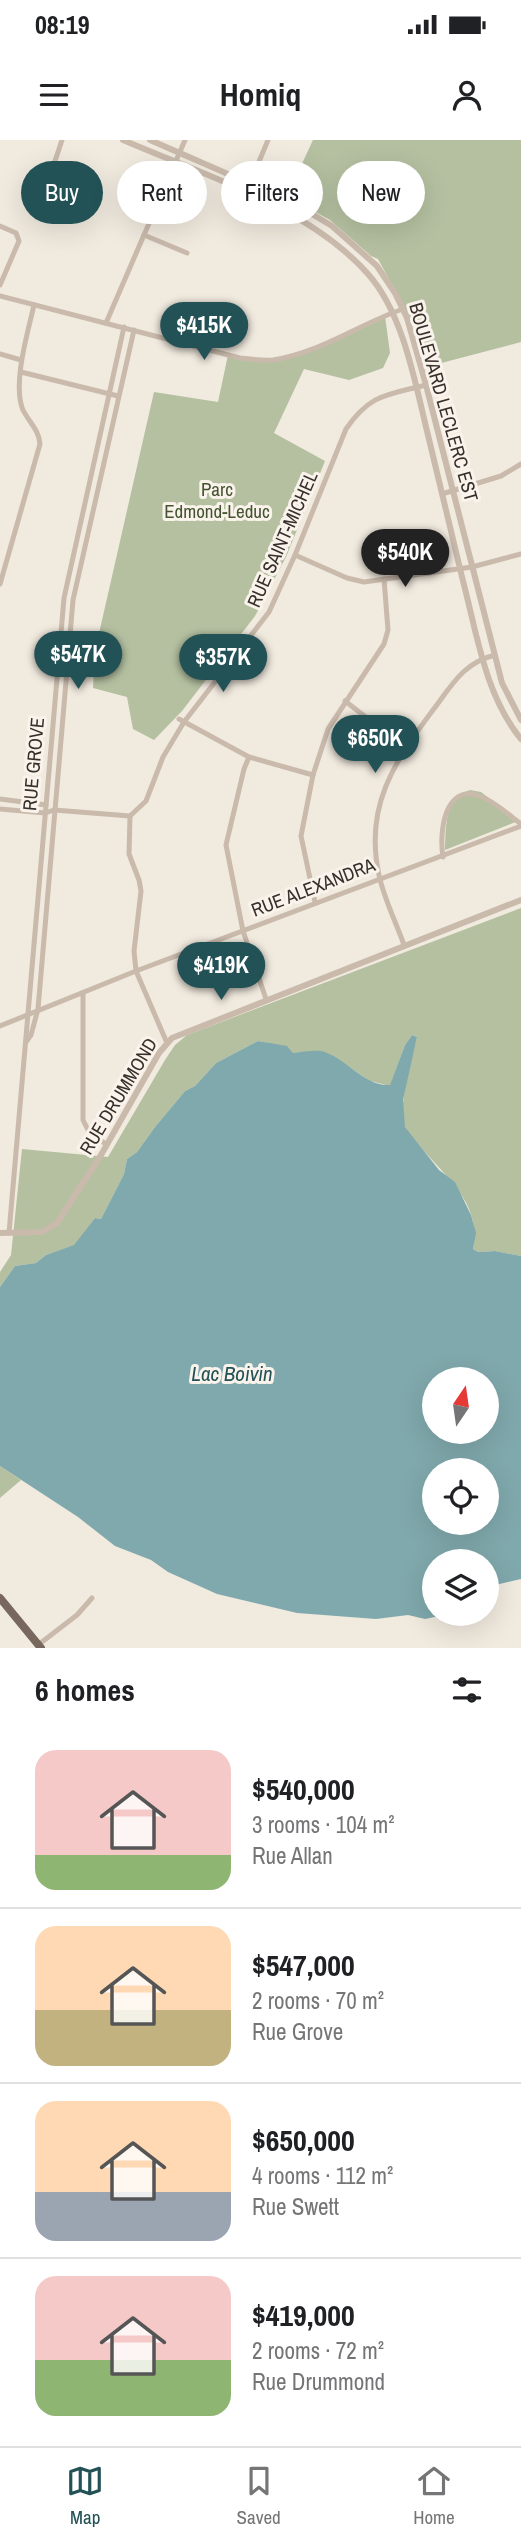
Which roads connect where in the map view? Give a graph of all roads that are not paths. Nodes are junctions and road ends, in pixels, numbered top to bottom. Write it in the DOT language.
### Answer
graph roads {
  1 [pos="62,140"];
  2 [pos="123,140"];
  3 [pos="150,140"];
  4 [pos="185,140"];
  5 [pos="268,140"];
  6 [pos="179,153"];
  7 [pos="55,161"];
  8 [pos="173,161"];
  9 [pos="175,161"];
  10 [pos="259,161"];
  11 [pos="221,171"];
  12 [pos="323,221"];
  13 [pos="149,224"];
  14 [pos="307,224"];
  15 [pos="0,226"];
  16 [pos="144,235"];
  17 [pos="187,253"];
  18 [pos="0,285"];
  19 [pos="0,296"];
  20 [pos="34,305"];
  21 [pos="403,309"];
  22 [pos="392,313"];
  23 [pos="106,323"];
  24 [pos="124,327"];
  25 [pos="134,330"];
  26 [pos="0,354"];
  27 [pos="21,360"];
  28 [pos="21,372"];
  29 [pos="426,385"];
  30 [pos="416,388"];
  31 [pos="108,394"];
  32 [pos="118,396"];
  33 [pos="521,464"];
  34 [pos="453,490"];
  35 [pos="442,494"];
  36 [pos="521,554"];
  37 [pos="295,555"];
  38 [pos="472,567"];
  39 [pos="460,568"];
  40 [pos="384,579"];
  41 [pos="0,584"];
  42 [pos="495,655"];
  43 [pos="483,658"];
  44 [pos="345,701"];
  45 [pos="181,720"];
  46 [pos="521,720"];
  47 [pos="521,739"];
  48 [pos="406,748"];
  49 [pos="249,757"];
  50 [pos="313,775"];
  51 [pos="0,800"];
  52 [pos="45,804"];
  53 [pos="0,809"];
  54 [pos="54,810"];
  55 [pos="45,813"];
  56 [pos="130,816"];
  57 [pos="521,825"];
  58 [pos="443,857"];
  59 [pos="379,878"];
  60 [pos="521,900"];
  61 [pos="315,902"];
  62 [pos="243,931"];
  63 [pos="404,945"];
  64 [pos="136,971"];
  65 [pos="83,993"];
  66 [pos="266,999"];
  67 [pos="38,1009"];
  68 [pos="29,1013"];
  69 [pos="0,1026"];
  70 [pos="26,1042"];
  71 [pos="167,1043"];
  72 [pos="107,1145"];
  73 [pos="0,1233"];
  74 [pos="9,1233"];
  75 [pos="0,1598"];
  76 [pos="92,1598"];
  77 [pos="39,1646"];
  1 -- 7 [label="street"];
  2 -- 8 [label="street, BOULEVARD LECLERC EST"];
  3 -- 6 [label="street, BOULEVARD LECLERC EST"];
  4 -- 6 [label="street"];
  5 -- 10 [label="street"];
  6 -- 9 [label="street"];
  6 -- 11 [label="street, BOULEVARD LECLERC EST"];
  12 -- 21 [label="street, BOULEVARD LECLERC EST"];
  13 -- 16 [label="street"];
  14 -- 22 [label="street, BOULEVARD LECLERC EST"];
  15 -- 18 [label="street"];
  16 -- 17 [label="street"];
  16 -- 23 [label="street"];
  19 -- 20 [label="street"];
  20 -- 23 [label="street"];
  20 -- 27 [label="street"];
  21 -- 22 [label="street"];
  21 -- 29 [label="street, BOULEVARD LECLERC EST"];
  22 -- 25 [label="street"];
  22 -- 30 [label="street, BOULEVARD LECLERC EST"];
  23 -- 24 [label="street"];
  24 -- 25 [label="street"];
  24 -- 31 [label="street, RUE GROVE"];
  25 -- 32 [label="street, RUE GROVE"];
  26 -- 27 [label="street"];
  27 -- 28 [label="street"];
  28 -- 31 [label="street"];
  28 -- 41 [label="street"];
  29 -- 30 [label="street, RUE SAINT-MICHEL"];
  29 -- 34 [label="street, BOULEVARD LECLERC EST"];
  30 -- 35 [label="street, BOULEVARD LECLERC EST"];
  30 -- 37 [label="street, RUE SAINT-MICHEL"];
  31 -- 32 [label="street"];
  31 -- 52 [label="street, RUE GROVE"];
  32 -- 54 [label="street, RUE GROVE"];
  33 -- 34 [label="street"];
  34 -- 35 [label="street"];
  34 -- 38 [label="street, BOULEVARD LECLERC EST"];
  35 -- 39 [label="street, BOULEVARD LECLERC EST"];
  36 -- 38 [label="street"];
  37 -- 40 [label="street"];
  37 -- 45 [label="street, RUE SAINT-MICHEL"];
  38 -- 39 [label="street"];
  38 -- 42 [label="street, BOULEVARD LECLERC EST"];
  39 -- 40 [label="street"];
  39 -- 43 [label="street, BOULEVARD LECLERC EST"];
  40 -- 44 [label="street"];
  42 -- 43 [label="street"];
  42 -- 46 [label="street, BOULEVARD LECLERC EST"];
  43 -- 47 [label="street, BOULEVARD LECLERC EST"];
  43 -- 48 [label="street"];
  44 -- 48 [label="street"];
  44 -- 50 [label="street"];
  45 -- 49 [label="street"];
  45 -- 56 [label="street, RUE SAINT-MICHEL"];
  48 -- 59 [label="street"];
  49 -- 50 [label="street"];
  49 -- 62 [label="street"];
  50 -- 61 [label="street"];
  51 -- 52 [label="street"];
  52 -- 54 [label="street"];
  52 -- 55 [label="street, RUE GROVE"];
  53 -- 55 [label="street"];
  54 -- 55 [label="street"];
  54 -- 56 [label="street"];
  54 -- 67 [label="street, RUE GROVE"];
  55 -- 68 [label="street, RUE GROVE"];
  56 -- 64 [label="street"];
  57 -- 58 [label="street, RUE ALEXANDRA"];
  57 -- 58 [label="street"];
  58 -- 59 [label="street, RUE ALEXANDRA"];
  59 -- 61 [label="street, RUE ALEXANDRA"];
  59 -- 63 [label="street"];
  60 -- 63 [label="street, RUE DRUMMOND"];
  61 -- 62 [label="street, RUE ALEXANDRA"];
  62 -- 64 [label="street, RUE ALEXANDRA"];
  62 -- 66 [label="street"];
  63 -- 66 [label="street, RUE DRUMMOND"];
  64 -- 65 [label="street, RUE ALEXANDRA"];
  64 -- 71 [label="street"];
  65 -- 67 [label="street, RUE ALEXANDRA"];
  65 -- 72 [label="street"];
  66 -- 71 [label="street, RUE DRUMMOND"];
  67 -- 68 [label="street, RUE ALEXANDRA"];
  67 -- 70 [label="street, RUE GROVE"];
  68 -- 69 [label="street, RUE ALEXANDRA"];
  68 -- 70 [label="street, RUE GROVE"];
  70 -- 74 [label="street, RUE GROVE"];
  71 -- 72 [label="street, RUE DRUMMOND"];
  72 -- 74 [label="street, RUE DRUMMOND"];
  73 -- 74 [label="street, RUE DRUMMOND"];
  75 -- 77 [label="main road"];
  76 -- 77 [label="street"];
}
